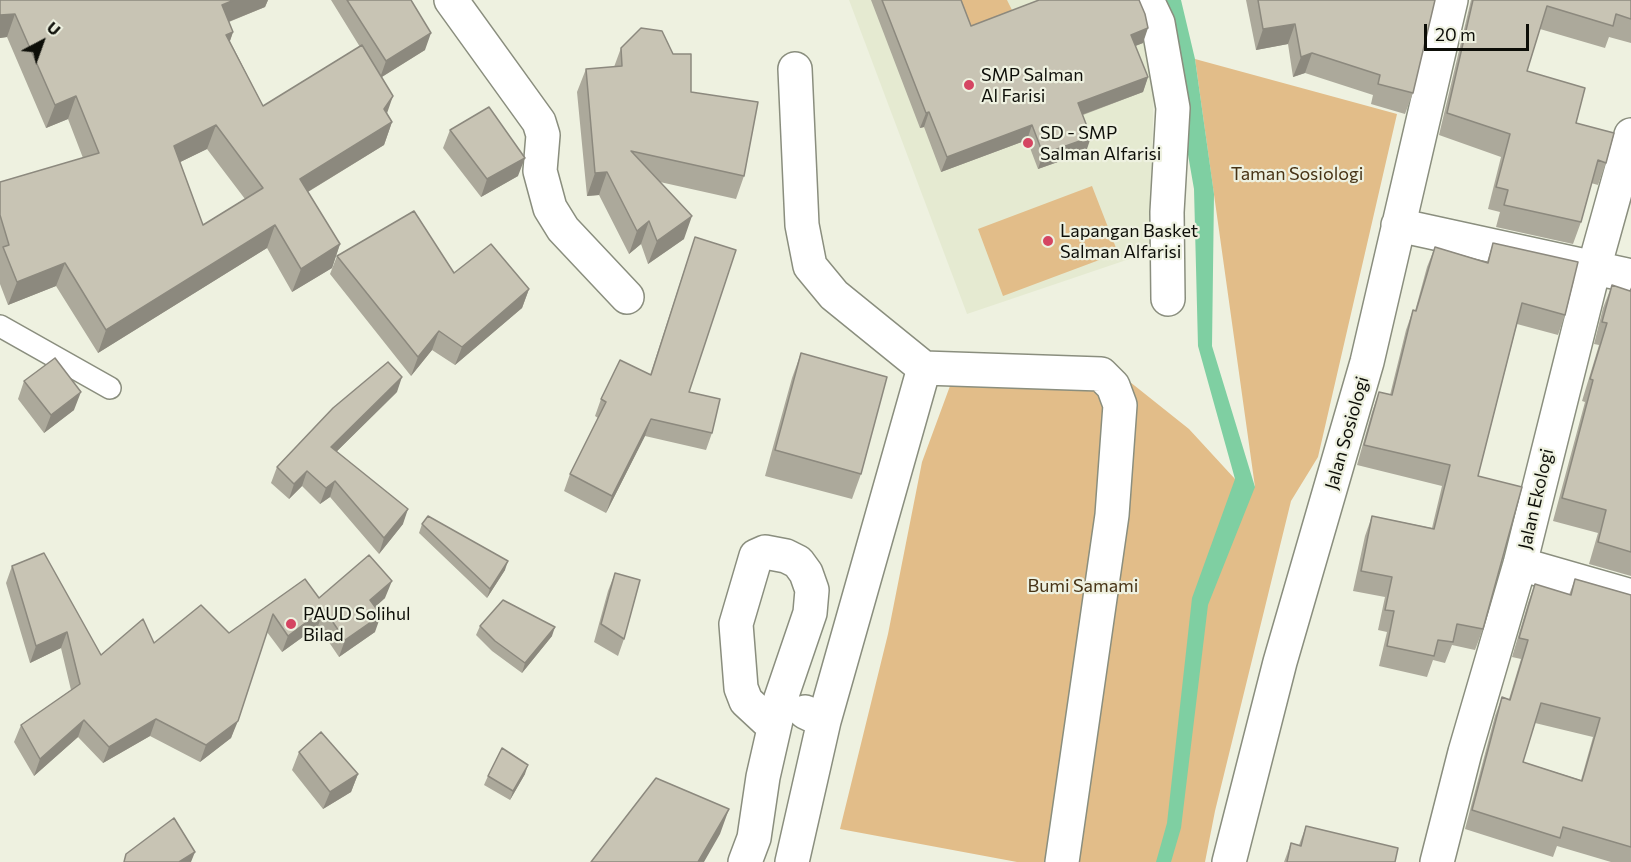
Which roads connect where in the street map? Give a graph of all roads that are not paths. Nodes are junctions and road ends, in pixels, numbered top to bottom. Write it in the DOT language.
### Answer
graph roads {
  1 [pos="451,0"];
  2 [pos="1147,0"];
  3 [pos="1451,0"];
  4 [pos="795,69"];
  5 [pos="1631,135"];
  6 [pos="1398,225"];
  7 [pos="1594,268"];
  8 [pos="1631,276"];
  9 [pos="627,297"];
  10 [pos="1168,299"];
  11 [pos="0,326"];
  12 [pos="924,368"];
  13 [pos="110,388"];
  14 [pos="1520,564"];
  15 [pos="1631,596"];
  16 [pos="824,721"];
  17 [pos="745,862"];
  18 [pos="792,862"];
  19 [pos="1062,862"];
  20 [pos="1229,862"];
  21 [pos="1437,862"];
  1 -- 9 [label="street"];
  2 -- 10 [label="street"];
  3 -- 6 [label="street, Jalan Sosiologi"];
  4 -- 12 [label="street"];
  5 -- 7 [label="street, Jalan Ekologi"];
  6 -- 7 [label="street"];
  6 -- 20 [label="street, Jalan Sosiologi"];
  7 -- 8 [label="street"];
  7 -- 14 [label="street, Jalan Ekologi"];
  11 -- 13 [label="lane"];
  12 -- 16 [label="street"];
  12 -- 19 [label="street"];
  14 -- 15 [label="street"];
  14 -- 21 [label="street, Jalan Ekologi"];
  16 -- 17 [label="street"];
  16 -- 18 [label="street"];
}
